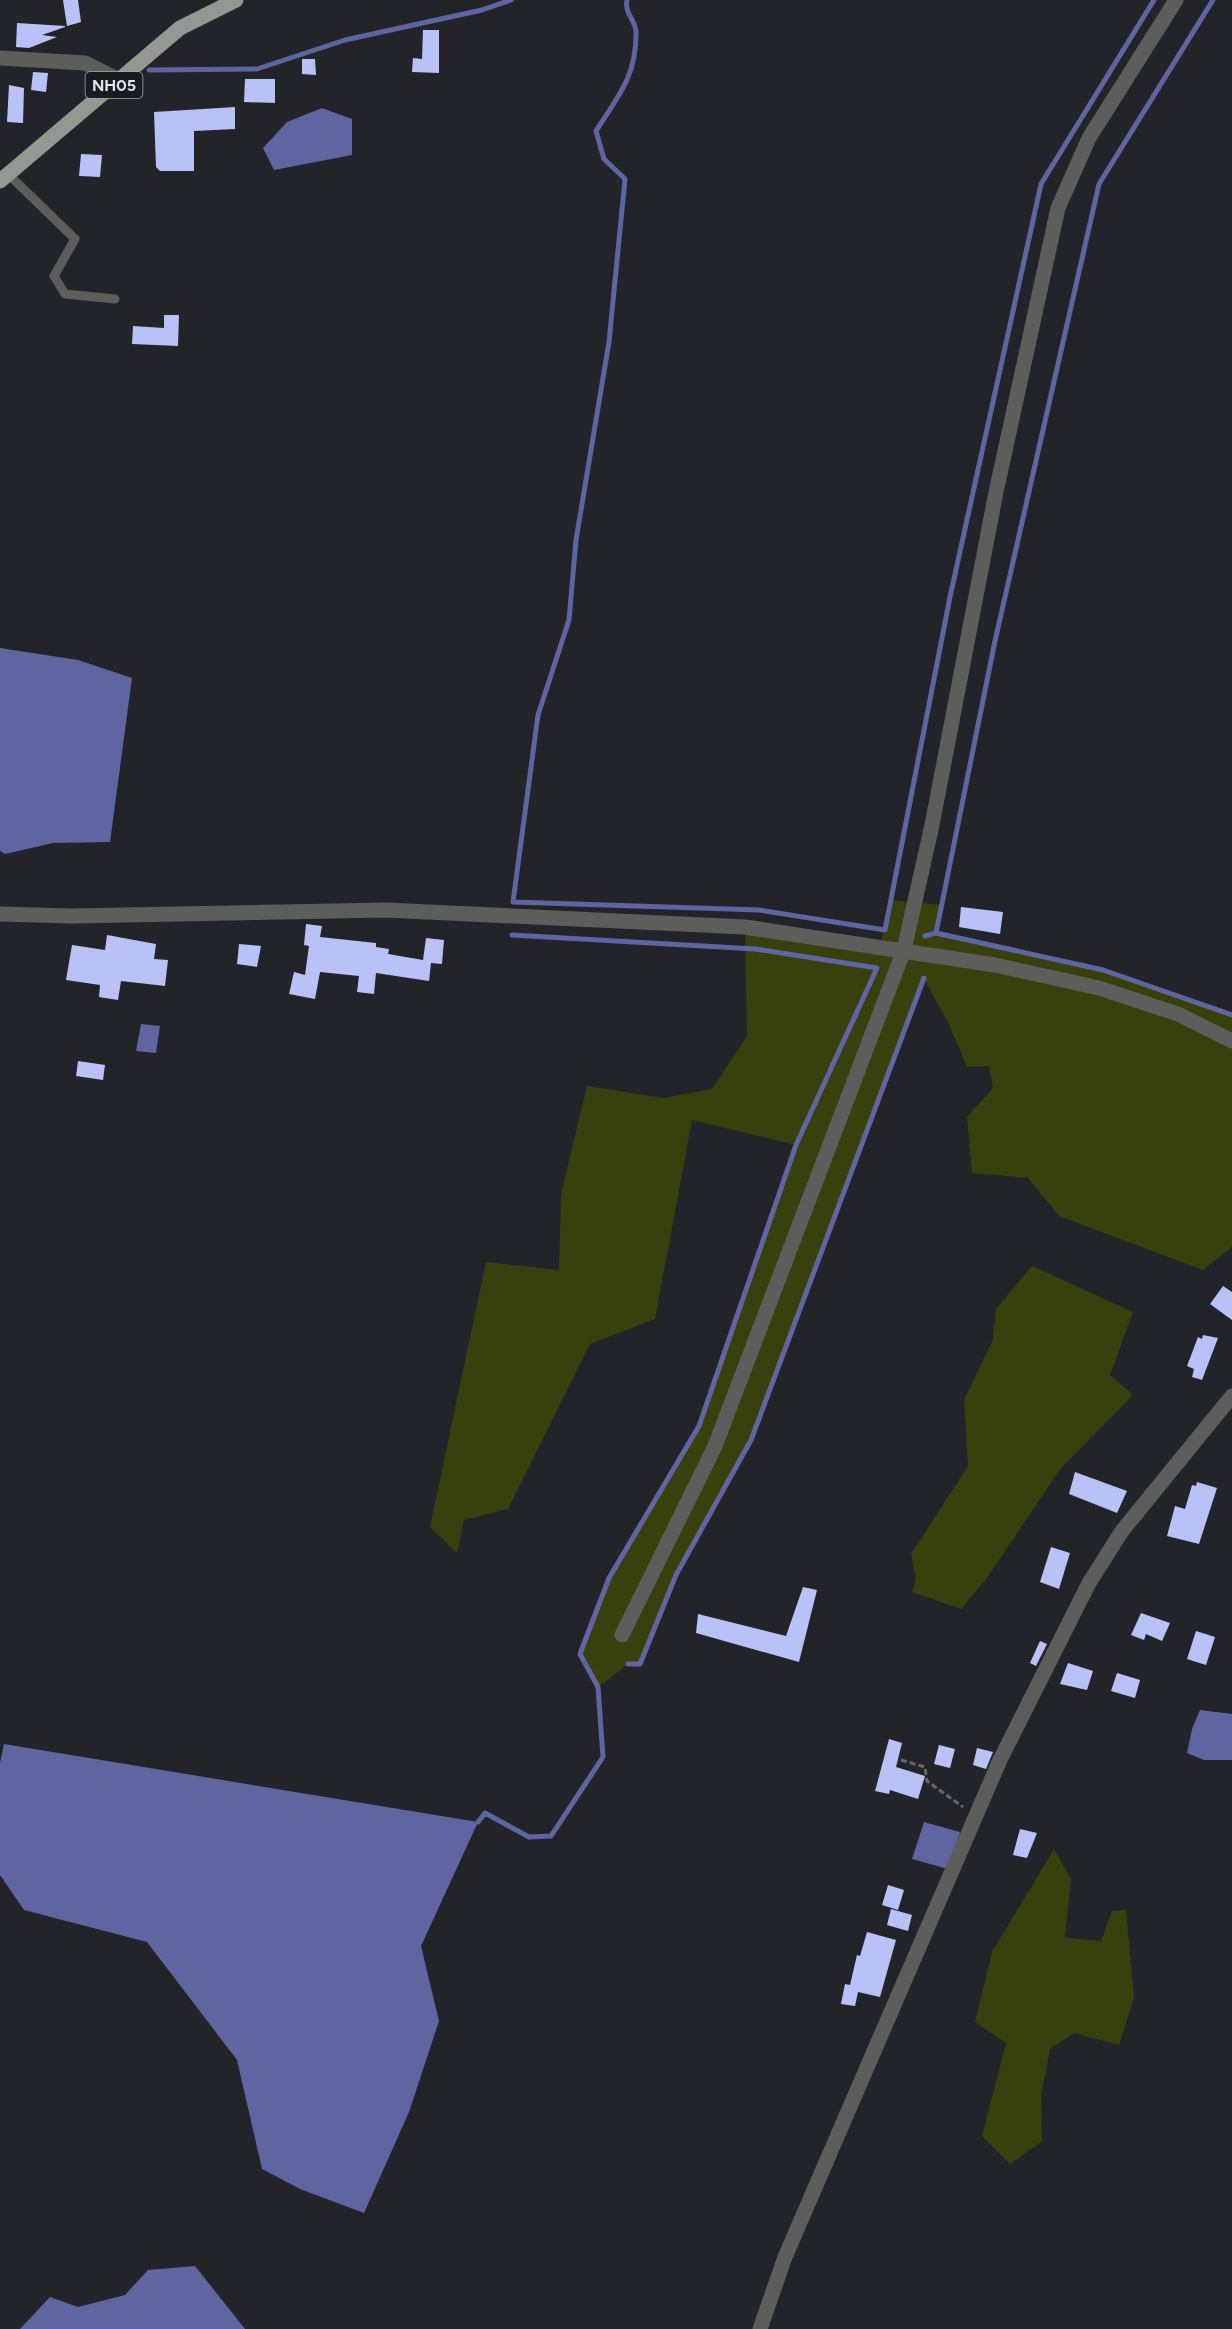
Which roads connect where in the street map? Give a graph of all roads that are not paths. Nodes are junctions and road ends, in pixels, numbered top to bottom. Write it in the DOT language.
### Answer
graph roads {
  1 [pos="236,0"];
  2 [pos="1176,0"];
  3 [pos="0,58"];
  4 [pos="119,80"];
  5 [pos="4,178"];
  6 [pos="115,299"];
  7 [pos="0,914"];
  8 [pos="904,950"];
  9 [pos="1232,1041"];
  10 [pos="1232,1396"];
  11 [pos="622,1635"];
  12 [pos="760,2329"];
  1 -- 4 [label="main road, NH05"];
  2 -- 8 [label="street"];
  3 -- 4 [label="street"];
  4 -- 5 [label="main road, NH05"];
  5 -- 6 [label="lane"];
  7 -- 8 [label="street"];
  8 -- 9 [label="street"];
  8 -- 11 [label="street"];
  10 -- 12 [label="street"];
}
